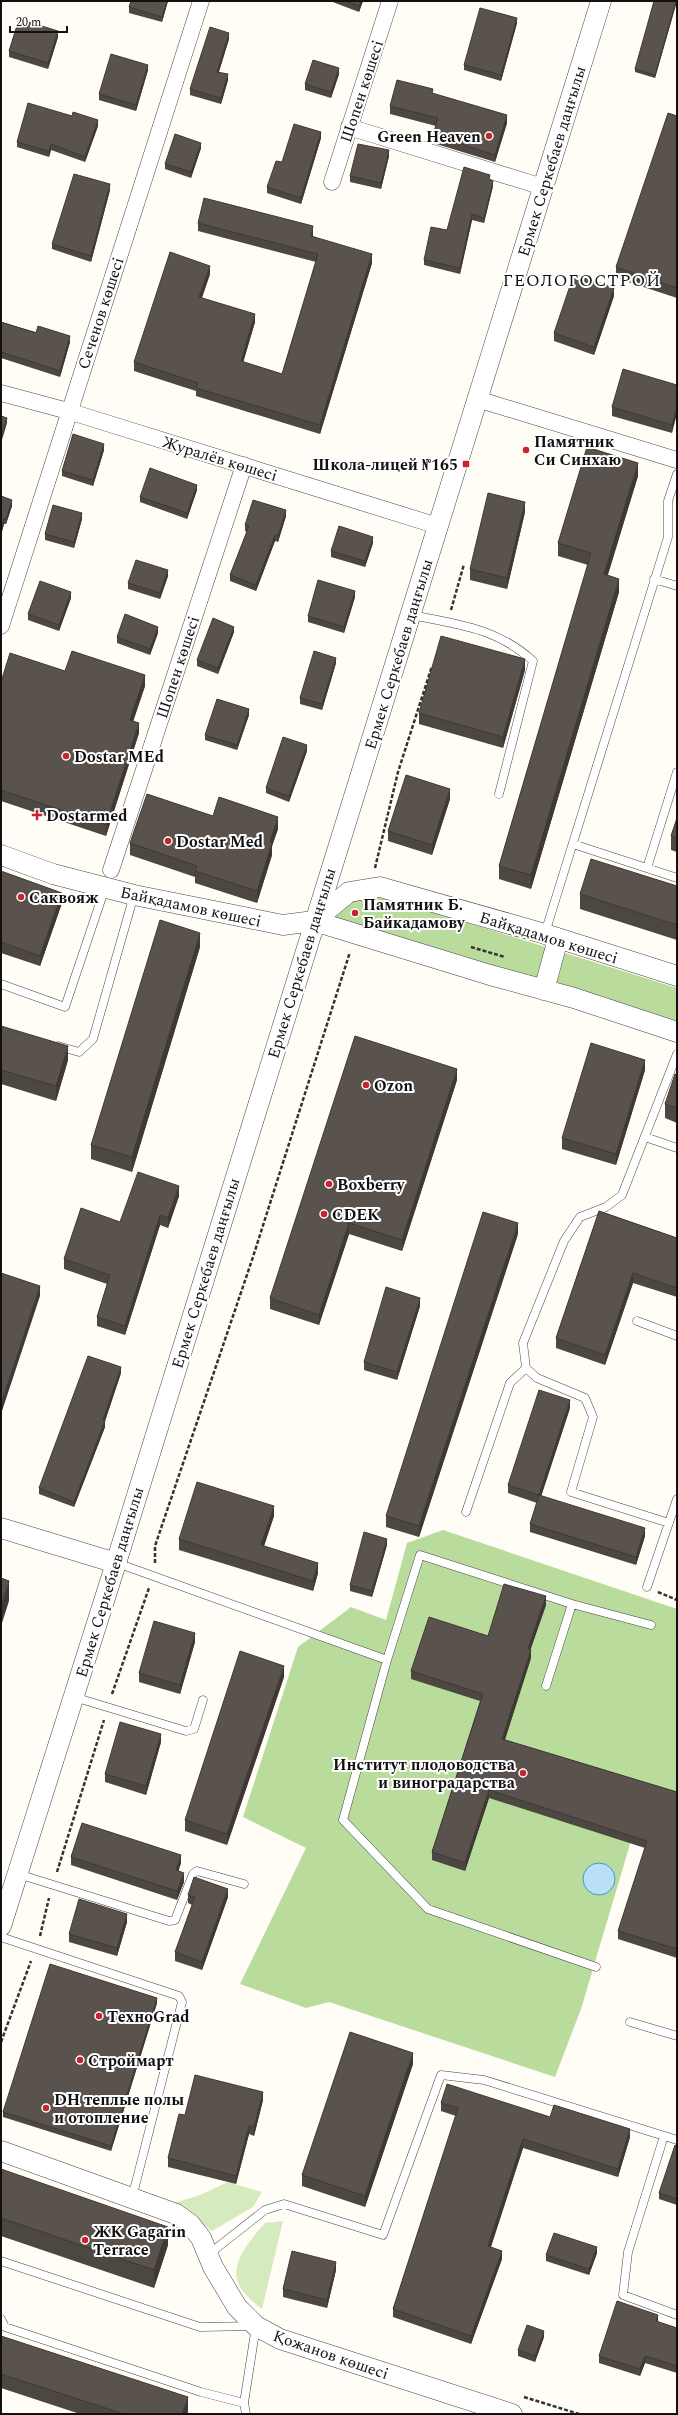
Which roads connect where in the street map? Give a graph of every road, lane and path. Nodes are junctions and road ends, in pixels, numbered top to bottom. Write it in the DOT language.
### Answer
graph roads {
  1 [pos="201,1"];
  2 [pos="390,1"];
  3 [pos="601,1"];
  4 [pos="349,127"];
  5 [pos="332,182"];
  6 [pos="543,187"];
  7 [pos="1,393"];
  8 [pos="477,398"];
  9 [pos="68,411"];
  10 [pos="677,460"];
  11 [pos="244,465"];
  12 [pos="677,474"];
  13 [pos="438,526"];
  14 [pos="464,564"];
  15 [pos="654,579"];
  16 [pos="677,586"];
  17 [pos="410,615"];
  18 [pos="448,622"];
  19 [pos="1,626"];
  20 [pos="433,665"];
  21 [pos="677,772"];
  22 [pos="499,794"];
  23 [pos="573,844"];
  24 [pos="1,855"];
  25 [pos="647,868"];
  26 [pos="111,870"];
  27 [pos="677,878"];
  28 [pos="370,887"];
  29 [pos="105,888"];
  30 [pos="134,894"];
  31 [pos="314,921"];
  32 [pos="356,934"];
  33 [pos="551,936"];
  34 [pos="677,976"];
  35 [pos="1,984"];
  36 [pos="544,990"];
  37 [pos="677,1032"];
  38 [pos="49,1044"];
  39 [pos="677,1054"];
  40 [pos="645,1137"];
  41 [pos="677,1148"];
  42 [pos="637,1321"];
  43 [pos="677,1336"];
  44 [pos="526,1368"];
  45 [pos="677,1499"];
  46 [pos="466,1512"];
  47 [pos="669,1523"];
  48 [pos="1,1528"];
  49 [pos="116,1563"];
  50 [pos="153,1576"];
  51 [pos="647,1587"];
  52 [pos="677,1600"];
  53 [pos="572,1604"];
  54 [pos="651,1625"];
  55 [pos="387,1660"];
  56 [pos="546,1686"];
  57 [pos="74,1696"];
  58 [pos="203,1700"];
  59 [pos="108,1708"];
  60 [pos="17,1874"];
  61 [pos="244,1884"];
  62 [pos="53,1885"];
  63 [pos="1,1926"];
  64 [pos="1,1937"];
  65 [pos="36,1949"];
  66 [pos="596,1967"];
  67 [pos="630,2022"];
  68 [pos="677,2036"];
  69 [pos="1,2042"];
  70 [pos="664,2136"];
  71 [pos="677,2140"];
  72 [pos="1,2151"];
  73 [pos="132,2198"];
  74 [pos="208,2255"];
  75 [pos="1,2261"];
  76 [pos="677,2315"];
  77 [pos="1,2319"];
  78 [pos="256,2326"];
  79 [pos="244,2403"];
  80 [pos="246,2414"];
  81 [pos="512,2414"];
  1 -- 9 [label="street, Сеченов көшесі"];
  2 -- 4 [label="street, Шопен көшесі"];
  3 -- 6 [label="street, Ермек Серкебаев даңғылы"];
  4 -- 5 [label="street, Шопен көшесі"];
  4 -- 6 [label="street"];
  6 -- 8 [label="street, Ермек Серкебаев даңғылы"];
  7 -- 9 [label="street, Журалёв көшесі"];
  8 -- 10 [label="street"];
  8 -- 13 [label="street, Ермек Серкебаев даңғылы"];
  9 -- 11 [label="street, Журалёв көшесі"];
  9 -- 19 [label="street, Сеченов көшесі"];
  11 -- 13 [label="street, Журалёв көшесі"];
  11 -- 26 [label="street, Шопен көшесі"];
  12 -- 15 [label="lane"];
  13 -- 17 [label="street, Ермек Серкебаев даңғылы"];
  14 -- 18 [label="path"];
  15 -- 16 [label="lane"];
  15 -- 23 [label="lane"];
  17 -- 18 [label="lane"];
  17 -- 31 [label="street, Ермек Серкебаев даңғылы"];
  18 -- 22 [label="lane"];
  20 -- 28 [label="path"];
  21 -- 25 [label="lane"];
  23 -- 25 [label="lane"];
  23 -- 33 [label="lane"];
  24 -- 29 [label="street, Байқадамов көшесі"];
  25 -- 27 [label="lane"];
  26 -- 29 [label="lane"];
  28 -- 31 [label="street, Байқадамов көшесі"];
  28 -- 33 [label="street, Байқадамов көшесі"];
  29 -- 30 [label="street, Байқадамов көшесі"];
  29 -- 35 [label="lane"];
  30 -- 31 [label="street, Байқадамов көшесі"];
  30 -- 38 [label="lane"];
  31 -- 32 [label="street, Байқадамов көшесі"];
  31 -- 49 [label="street, Ермек Серкебаев даңғылы"];
  32 -- 36 [label="street, Байқадамов көшесі"];
  32 -- 50 [label="path"];
  33 -- 34 [label="street, Байқадамов көшесі"];
  33 -- 36 [label="street"];
  36 -- 37 [label="street, Байқадамов көшесі"];
  39 -- 40 [label="lane"];
  40 -- 41 [label="lane"];
  40 -- 44 [label="lane"];
  42 -- 43 [label="lane"];
  44 -- 46 [label="lane"];
  44 -- 47 [label="lane"];
  45 -- 47 [label="lane"];
  47 -- 51 [label="lane"];
  48 -- 49 [label="street"];
  49 -- 50 [label="lane"];
  49 -- 57 [label="street, Ермек Серкебаев даңғылы"];
  50 -- 55 [label="lane"];
  50 -- 59 [label="path"];
  51 -- 52 [label="path"];
  53 -- 54 [label="lane"];
  53 -- 55 [label="lane"];
  53 -- 56 [label="lane"];
  55 -- 66 [label="lane"];
  57 -- 59 [label="lane"];
  57 -- 60 [label="street, Ермек Серкебаев даңғылы"];
  58 -- 59 [label="lane"];
  59 -- 62 [label="path"];
  60 -- 62 [label="lane"];
  60 -- 63 [label="street, Ермек Серкебаев даңғылы"];
  61 -- 62 [label="lane"];
  62 -- 65 [label="path"];
  64 -- 65 [label="lane"];
  65 -- 69 [label="path"];
  65 -- 73 [label="lane"];
  67 -- 68 [label="lane"];
  70 -- 71 [label="lane"];
  70 -- 74 [label="lane"];
  70 -- 76 [label="lane"];
  72 -- 73 [label="street, Қожанов көшесі"];
  73 -- 74 [label="street, Қожанов көшесі"];
  74 -- 78 [label="street, Қожанов көшесі"];
  75 -- 78 [label="lane"];
  77 -- 79 [label="lane"];
  78 -- 79 [label="lane"];
  78 -- 81 [label="street, Қожанов көшесі"];
  79 -- 80 [label="lane"];
}
